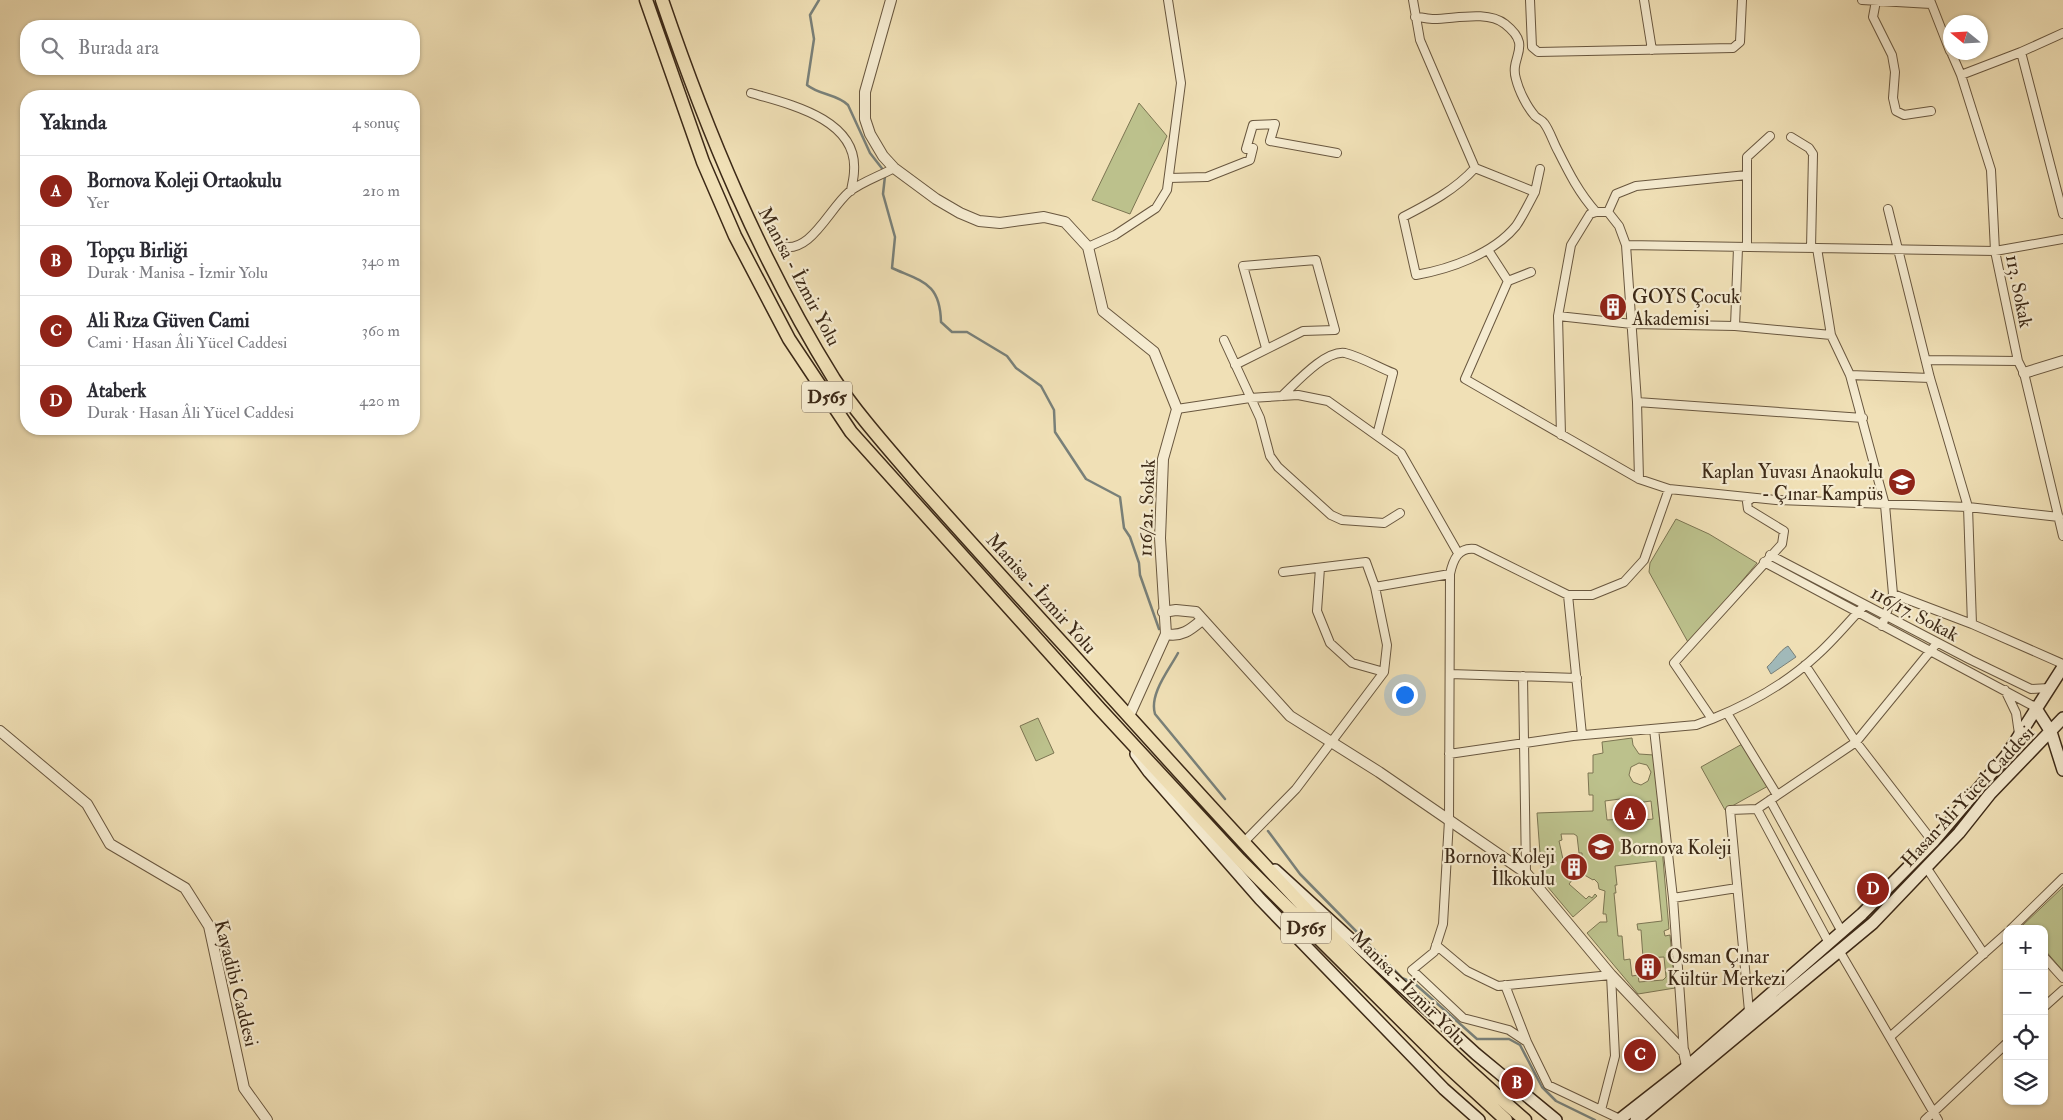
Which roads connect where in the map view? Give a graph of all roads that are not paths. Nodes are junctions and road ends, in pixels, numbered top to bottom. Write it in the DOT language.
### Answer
graph roads {
  1 [pos="646,0"];
  2 [pos="662,0"];
  3 [pos="891,0"];
  4 [pos="1168,0"];
  5 [pos="1413,0"];
  6 [pos="1530,0"];
  7 [pos="1644,0"];
  8 [pos="1742,0"];
  9 [pos="1862,0"];
  10 [pos="1876,1"];
  11 [pos="1930,2"];
  12 [pos="1415,17"];
  13 [pos="1943,33"];
  14 [pos="2063,33"];
  15 [pos="1652,50"];
  16 [pos="2021,52"];
  17 [pos="1954,60"];
  18 [pos="1961,75"];
  19 [pos="751,93"];
  20 [pos="1931,111"];
  21 [pos="1770,136"];
  22 [pos="1792,138"];
  23 [pos="1337,154"];
  24 [pos="894,168"];
  25 [pos="1475,168"];
  26 [pos="1540,169"];
  27 [pos="1747,175"];
  28 [pos="1169,178"];
  29 [pos="850,190"];
  30 [pos="1535,192"];
  31 [pos="1888,209"];
  32 [pos="1596,212"];
  33 [pos="1608,212"];
  34 [pos="2063,214"];
  35 [pos="2063,239"];
  36 [pos="1626,245"];
  37 [pos="781,246"];
  38 [pos="1088,247"];
  39 [pos="1748,247"];
  40 [pos="1738,248"];
  41 [pos="1814,248"];
  42 [pos="1488,250"];
  43 [pos="1898,250"];
  44 [pos="1996,251"];
  45 [pos="1531,272"];
  46 [pos="1508,281"];
  47 [pos="1558,316"];
  48 [pos="1632,324"];
  49 [pos="1735,326"];
  50 [pos="1832,335"];
  51 [pos="1224,340"];
  52 [pos="1266,348"];
  53 [pos="1926,360"];
  54 [pos="2063,360"];
  55 [pos="2018,362"];
  56 [pos="1235,365"];
  57 [pos="2024,373"];
  58 [pos="1850,375"];
  59 [pos="1930,378"];
  60 [pos="1282,396"];
  61 [pos="1250,398"];
  62 [pos="1637,402"];
  63 [pos="1177,409"];
  64 [pos="1863,418"];
  65 [pos="1377,435"];
  66 [pos="1561,435"];
  67 [pos="1638,479"];
  68 [pos="1669,489"];
  69 [pos="1752,498"];
  70 [pos="1884,505"];
  71 [pos="1968,507"];
  72 [pos="1400,513"];
  73 [pos="2059,517"];
  74 [pos="2063,536"];
  75 [pos="1458,553"];
  76 [pos="1770,555"];
  77 [pos="1764,562"];
  78 [pos="1320,568"];
  79 [pos="1283,572"];
  80 [pos="1450,574"];
  81 [pos="1375,588"];
  82 [pos="1893,594"];
  83 [pos="1568,595"];
  84 [pos="1865,605"];
  85 [pos="1163,612"];
  86 [pos="1857,613"];
  87 [pos="1886,616"];
  88 [pos="1202,620"];
  89 [pos="1972,624"];
  90 [pos="1882,626"];
  91 [pos="1166,634"];
  92 [pos="1937,643"];
  93 [pos="1929,652"];
  94 [pos="1805,665"];
  95 [pos="2063,666"];
  96 [pos="1384,672"];
  97 [pos="1450,674"];
  98 [pos="1523,676"];
  99 [pos="1577,678"];
  100 [pos="2049,688"];
  101 [pos="2004,690"];
  102 [pos="2035,707"];
  103 [pos="1727,713"];
  104 [pos="1128,716"];
  105 [pos="2063,718"];
  106 [pos="1712,719"];
  107 [pos="1116,726"];
  108 [pos="1654,729"];
  109 [pos="0,731"];
  110 [pos="2051,732"];
  111 [pos="2019,734"];
  112 [pos="1582,735"];
  113 [pos="1332,741"];
  114 [pos="1856,742"];
  115 [pos="1524,743"];
  116 [pos="1450,754"];
  117 [pos="2063,770"];
  118 [pos="1773,798"];
  119 [pos="1757,809"];
  120 [pos="1449,820"];
  121 [pos="1933,842"];
  122 [pos="1245,845"];
  123 [pos="1926,867"];
  124 [pos="1526,874"];
  125 [pos="2063,878"];
  126 [pos="1737,888"];
  127 [pos="1673,898"];
  128 [pos="2018,925"];
  129 [pos="1842,932"];
  130 [pos="2003,937"];
  131 [pos="1830,943"];
  132 [pos="1436,945"];
  133 [pos="1840,952"];
  134 [pos="1984,954"];
  135 [pos="2048,961"];
  136 [pos="1611,975"];
  137 [pos="2063,978"];
  138 [pos="1505,985"];
  139 [pos="2063,990"];
  140 [pos="2048,1004"];
  141 [pos="1749,1012"];
  142 [pos="1891,1036"];
  143 [pos="1527,1042"];
  144 [pos="2003,1047"];
  145 [pos="1684,1052"];
  146 [pos="1688,1066"];
  147 [pos="1688,1079"];
  148 [pos="1601,1110"];
  149 [pos="1934,1111"];
  150 [pos="267,1120"];
  151 [pos="1479,1120"];
  152 [pos="1506,1120"];
  153 [pos="1525,1120"];
  154 [pos="1556,1120"];
  155 [pos="1620,1120"];
  156 [pos="1636,1120"];
  157 [pos="1925,1120"];
  158 [pos="1938,1120"];
  1 -- 107 [label="highway, Manisa - İzmir Yolu / D565"];
  2 -- 104 [label="highway, Manisa - İzmir Yolu / D565"];
  3 -- 24 [label="street"];
  4 -- 28 [label="street"];
  5 -- 12 [label="street"];
  6 -- 15 [label="street"];
  7 -- 15 [label="street"];
  8 -- 15 [label="street"];
  9 -- 10 [label="street"];
  10 -- 11 [label="street"];
  10 -- 20 [label="street"];
  11 -- 13 [label="street, 113. Sokak"];
  12 -- 25 [label="street"];
  12 -- 32 [label="street"];
  14 -- 16 [label="street"];
  16 -- 18 [label="street"];
  16 -- 34 [label="street"];
  17 -- 18 [label="street, 113. Sokak"];
  18 -- 44 [label="street, 113. Sokak"];
  19 -- 29 [label="street"];
  21 -- 27 [label="street"];
  22 -- 41 [label="street"];
  23 -- 28 [label="street"];
  24 -- 29 [label="street"];
  24 -- 38 [label="street"];
  25 -- 30 [label="street"];
  25 -- 42 [label="street"];
  26 -- 30 [label="street"];
  27 -- 33 [label="street"];
  27 -- 39 [label="street"];
  28 -- 38 [label="street"];
  29 -- 37 [label="street"];
  30 -- 42 [label="street"];
  31 -- 43 [label="street"];
  32 -- 33 [label="street"];
  32 -- 47 [label="street"];
  33 -- 36 [label="street"];
  35 -- 44 [label="street"];
  36 -- 40 [label="street"];
  36 -- 48 [label="street"];
  38 -- 63 [label="street"];
  39 -- 40 [label="street"];
  39 -- 41 [label="street"];
  40 -- 49 [label="street"];
  41 -- 43 [label="street"];
  41 -- 50 [label="street"];
  42 -- 46 [label="street"];
  43 -- 44 [label="street"];
  43 -- 53 [label="street"];
  44 -- 55 [label="street, 113. Sokak"];
  45 -- 46 [label="street"];
  46 -- 66 [label="street"];
  47 -- 48 [label="street"];
  47 -- 66 [label="street"];
  48 -- 49 [label="street"];
  48 -- 62 [label="street"];
  49 -- 50 [label="street"];
  50 -- 58 [label="street"];
  51 -- 56 [label="street"];
  52 -- 52 [label="street"];
  52 -- 56 [label="street"];
  53 -- 55 [label="street"];
  53 -- 59 [label="street"];
  54 -- 57 [label="street"];
  55 -- 57 [label="street, 113. Sokak"];
  56 -- 61 [label="street"];
  57 -- 73 [label="street, 113. Sokak"];
  58 -- 59 [label="street"];
  58 -- 64 [label="street"];
  59 -- 71 [label="street"];
  60 -- 61 [label="street"];
  60 -- 65 [label="street"];
  60 -- 65 [label="street"];
  61 -- 63 [label="street"];
  61 -- 72 [label="street"];
  62 -- 64 [label="street"];
  62 -- 67 [label="street"];
  63 -- 85 [label="street, 116/21. Sokak"];
  64 -- 70 [label="street"];
  65 -- 75 [label="street"];
  66 -- 67 [label="street"];
  67 -- 68 [label="street"];
  68 -- 69 [label="street"];
  68 -- 83 [label="street"];
  69 -- 70 [label="street"];
  69 -- 76 [label="street"];
  70 -- 71 [label="street"];
  70 -- 82 [label="street"];
  71 -- 73 [label="street"];
  71 -- 89 [label="street"];
  73 -- 74 [label="street, 113. Sokak"];
  75 -- 80 [label="street"];
  75 -- 83 [label="street"];
  76 -- 77 [label="street"];
  76 -- 84 [label="street, 116/17. Sokak"];
  77 -- 86 [label="street, 116/17. Sokak"];
  77 -- 106 [label="street"];
  78 -- 79 [label="street"];
  78 -- 81 [label="street"];
  78 -- 96 [label="street"];
  80 -- 81 [label="street"];
  80 -- 97 [label="street"];
  81 -- 96 [label="street"];
  82 -- 87 [label="street"];
  82 -- 89 [label="street"];
  83 -- 99 [label="street"];
  84 -- 86 [label="street"];
  84 -- 87 [label="street, 116/17. Sokak"];
  85 -- 88 [label="street"];
  85 -- 91 [label="street, 116/21. Sokak"];
  86 -- 90 [label="street, 116/17. Sokak"];
  86 -- 94 [label="street"];
  87 -- 90 [label="street"];
  87 -- 92 [label="street, 116/17. Sokak"];
  88 -- 91 [label="street"];
  88 -- 113 [label="street"];
  89 -- 95 [label="street"];
  90 -- 93 [label="street, 116/17. Sokak"];
  91 -- 104 [label="street"];
  92 -- 93 [label="street"];
  92 -- 100 [label="street, 116/17. Sokak"];
  93 -- 101 [label="street, 116/17. Sokak"];
  93 -- 114 [label="street"];
  94 -- 103 [label="street"];
  94 -- 114 [label="street"];
  95 -- 100 [label="main road, Hasan Âli Yücel Caddesi"];
  96 -- 113 [label="street"];
  97 -- 98 [label="street"];
  97 -- 116 [label="street"];
  98 -- 99 [label="street"];
  98 -- 115 [label="street"];
  99 -- 112 [label="street"];
  100 -- 102 [label="main road, Hasan Âli Yücel Caddesi"];
  101 -- 102 [label="street, 116/17. Sokak"];
  101 -- 111 [label="street"];
  102 -- 110 [label="main road"];
  102 -- 111 [label="main road, Hasan Âli Yücel Caddesi"];
  103 -- 106 [label="street"];
  103 -- 118 [label="street"];
  104 -- 122 [label="highway, Manisa - İzmir Yolu / D565"];
  105 -- 110 [label="main road, Hasan Âli Yücel Caddesi"];
  106 -- 108 [label="street"];
  107 -- 151 [label="main road"];
  107 -- 152 [label="highway, Manisa - İzmir Yolu / D565"];
  108 -- 112 [label="street"];
  108 -- 127 [label="street"];
  109 -- 150 [label="street, Kayadibi Caddesi"];
  110 -- 117 [label="main road"];
  110 -- 123 [label="main road, Hasan Âli Yücel Caddesi"];
  111 -- 121 [label="main road, Hasan Âli Yücel Caddesi"];
  112 -- 115 [label="street"];
  113 -- 120 [label="street"];
  113 -- 122 [label="street"];
  114 -- 118 [label="street"];
  114 -- 121 [label="street"];
  115 -- 116 [label="street"];
  115 -- 124 [label="street"];
  116 -- 120 [label="street"];
  118 -- 119 [label="street"];
  118 -- 129 [label="street"];
  119 -- 126 [label="street"];
  119 -- 131 [label="street"];
  120 -- 124 [label="street"];
  120 -- 132 [label="street"];
  121 -- 129 [label="main road, Hasan Âli Yücel Caddesi"];
  122 -- 153 [label="highway, Manisa - İzmir Yolu / D565"];
  122 -- 154 [label="main road"];
  123 -- 133 [label="main road, Hasan Âli Yücel Caddesi"];
  123 -- 134 [label="street"];
  124 -- 136 [label="street"];
  125 -- 128 [label="street"];
  126 -- 127 [label="street"];
  126 -- 141 [label="street"];
  127 -- 145 [label="street"];
  129 -- 131 [label="main road, Hasan Âli Yücel Caddesi"];
  130 -- 134 [label="street"];
  131 -- 141 [label="main road, Hasan Âli Yücel Caddesi"];
  132 -- 138 [label="street"];
  132 -- 143 [label="street"];
  133 -- 142 [label="street"];
  133 -- 147 [label="main road, Hasan Âli Yücel Caddesi"];
  134 -- 142 [label="street"];
  135 -- 137 [label="street"];
  136 -- 138 [label="street"];
  136 -- 145 [label="street"];
  136 -- 148 [label="street"];
  138 -- 143 [label="street"];
  139 -- 140 [label="street"];
  141 -- 146 [label="main road, Hasan Âli Yücel Caddesi"];
  142 -- 149 [label="street"];
  143 -- 148 [label="street"];
  144 -- 149 [label="street"];
  145 -- 146 [label="street"];
  146 -- 147 [label="street"];
  146 -- 155 [label="main road, Hasan Âli Yücel Caddesi"];
  147 -- 156 [label="main road, Hasan Âli Yücel Caddesi"];
  148 -- 155 [label="street"];
  149 -- 157 [label="street"];
  149 -- 158 [label="street"];
}
